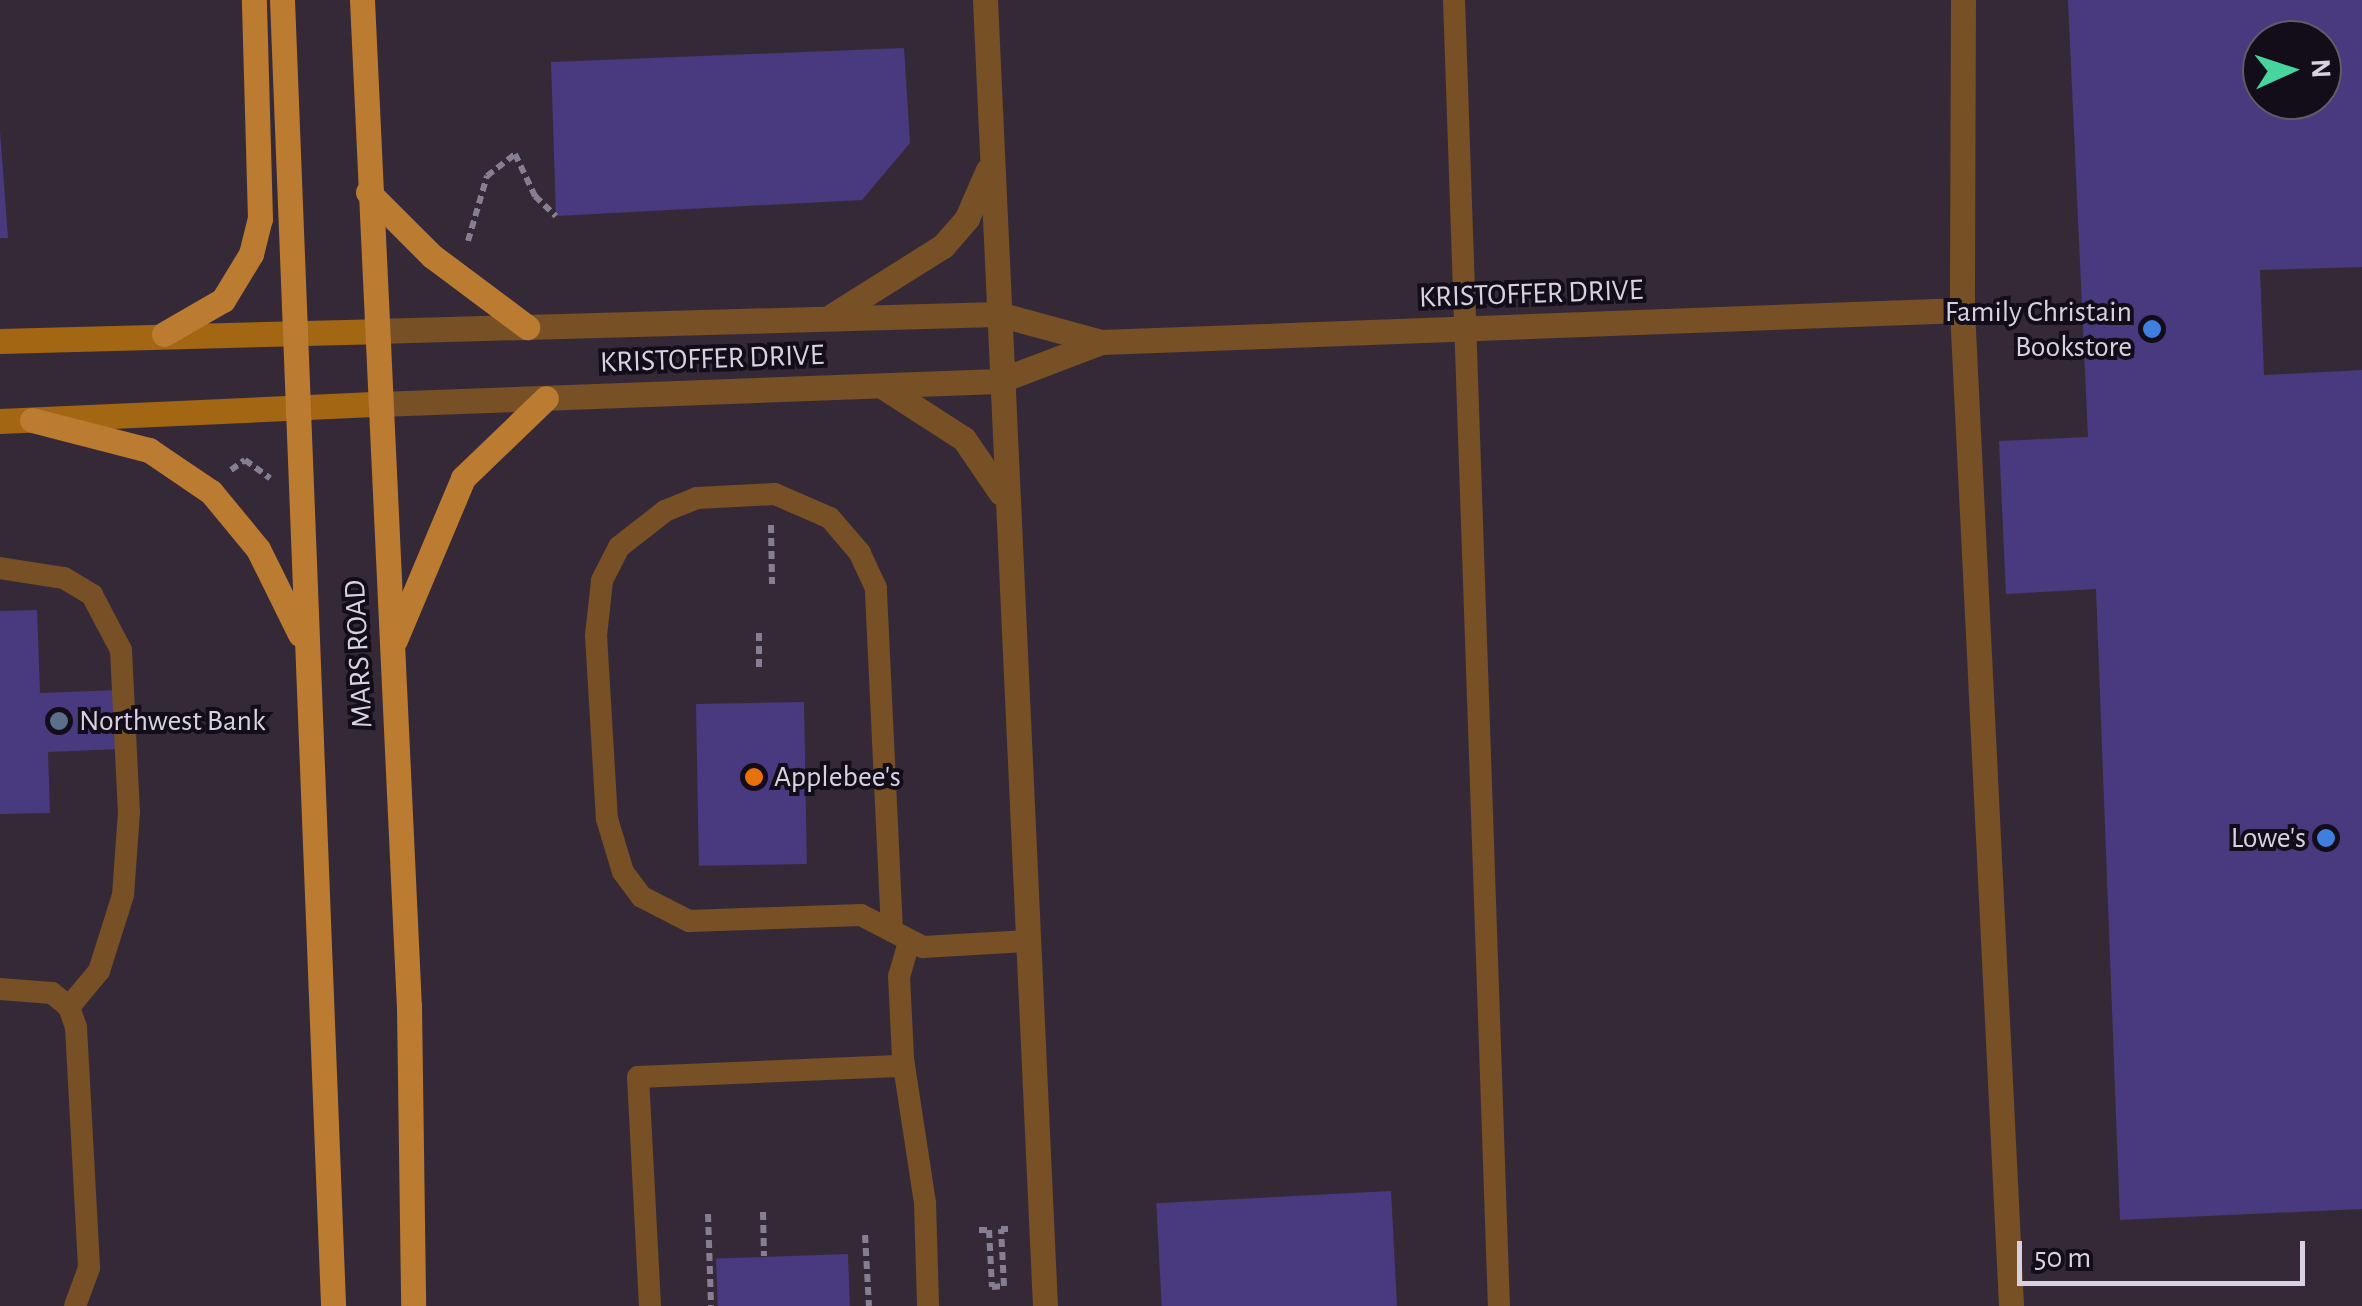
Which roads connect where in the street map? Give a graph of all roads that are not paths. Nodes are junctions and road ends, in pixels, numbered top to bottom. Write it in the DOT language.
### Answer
graph roads {
  1 [pos="254,0"];
  2 [pos="282,0"];
  3 [pos="362,0"];
  4 [pos="985,0"];
  5 [pos="1454,0"];
  6 [pos="1963,0"];
  7 [pos="991,156"];
  8 [pos="368,192"];
  9 [pos="1962,310"];
  10 [pos="998,314"];
  11 [pos="826,318"];
  12 [pos="527,327"];
  13 [pos="1468,328"];
  14 [pos="376,331"];
  15 [pos="292,332"];
  16 [pos="164,334"];
  17 [pos="0,341"];
  18 [pos="1101,342"];
  19 [pos="999,382"];
  20 [pos="881,386"];
  21 [pos="546,398"];
  22 [pos="379,404"];
  23 [pos="295,408"];
  24 [pos="32,420"];
  25 [pos="0,422"];
  26 [pos="1006,510"];
  27 [pos="0,568"];
  28 [pos="306,648"];
  29 [pos="391,649"];
  30 [pos="900,936"];
  31 [pos="1027,941"];
  32 [pos="0,989"];
  33 [pos="69,1007"];
  34 [pos="904,1066"];
  35 [pos="75,1306"];
  36 [pos="332,1306"];
  37 [pos="413,1306"];
  38 [pos="650,1306"];
  39 [pos="928,1306"];
  40 [pos="1045,1306"];
  41 [pos="1499,1306"];
  42 [pos="2012,1306"];
  1 -- 16 [label="main road"];
  2 -- 15 [label="main road, MARS ROAD"];
  3 -- 8 [label="main road, MARS ROAD"];
  4 -- 7 [label="street"];
  5 -- 13 [label="lane"];
  6 -- 9 [label="street"];
  7 -- 10 [label="street"];
  7 -- 11 [label="street"];
  8 -- 12 [label="main road"];
  8 -- 14 [label="main road, MARS ROAD"];
  9 -- 13 [label="street, KRISTOFFER DRIVE"];
  9 -- 42 [label="street"];
  10 -- 11 [label="street, KRISTOFFER DRIVE"];
  10 -- 18 [label="street, KRISTOFFER DRIVE"];
  10 -- 19 [label="street"];
  11 -- 12 [label="street, KRISTOFFER DRIVE"];
  12 -- 14 [label="street, KRISTOFFER DRIVE"];
  13 -- 18 [label="street, KRISTOFFER DRIVE"];
  13 -- 41 [label="lane"];
  14 -- 15 [label="street"];
  14 -- 22 [label="main road, MARS ROAD"];
  15 -- 16 [label="street"];
  15 -- 23 [label="main road, MARS ROAD"];
  16 -- 17 [label="street"];
  18 -- 19 [label="street, KRISTOFFER DRIVE"];
  19 -- 20 [label="street, KRISTOFFER DRIVE"];
  19 -- 26 [label="street"];
  20 -- 21 [label="street, KRISTOFFER DRIVE"];
  20 -- 26 [label="street"];
  21 -- 22 [label="street, KRISTOFFER DRIVE"];
  21 -- 29 [label="main road"];
  22 -- 23 [label="street"];
  22 -- 29 [label="main road, MARS ROAD"];
  23 -- 24 [label="street"];
  23 -- 28 [label="main road, MARS ROAD"];
  24 -- 25 [label="street"];
  24 -- 28 [label="main road"];
  26 -- 31 [label="street"];
  27 -- 33 [label="lane"];
  28 -- 36 [label="main road, MARS ROAD"];
  29 -- 37 [label="main road, MARS ROAD"];
  30 -- 30 [label="lane"];
  30 -- 31 [label="lane"];
  30 -- 34 [label="lane"];
  31 -- 40 [label="street"];
  32 -- 33 [label="lane"];
  33 -- 35 [label="lane"];
  34 -- 38 [label="lane"];
  34 -- 39 [label="lane"];
}
